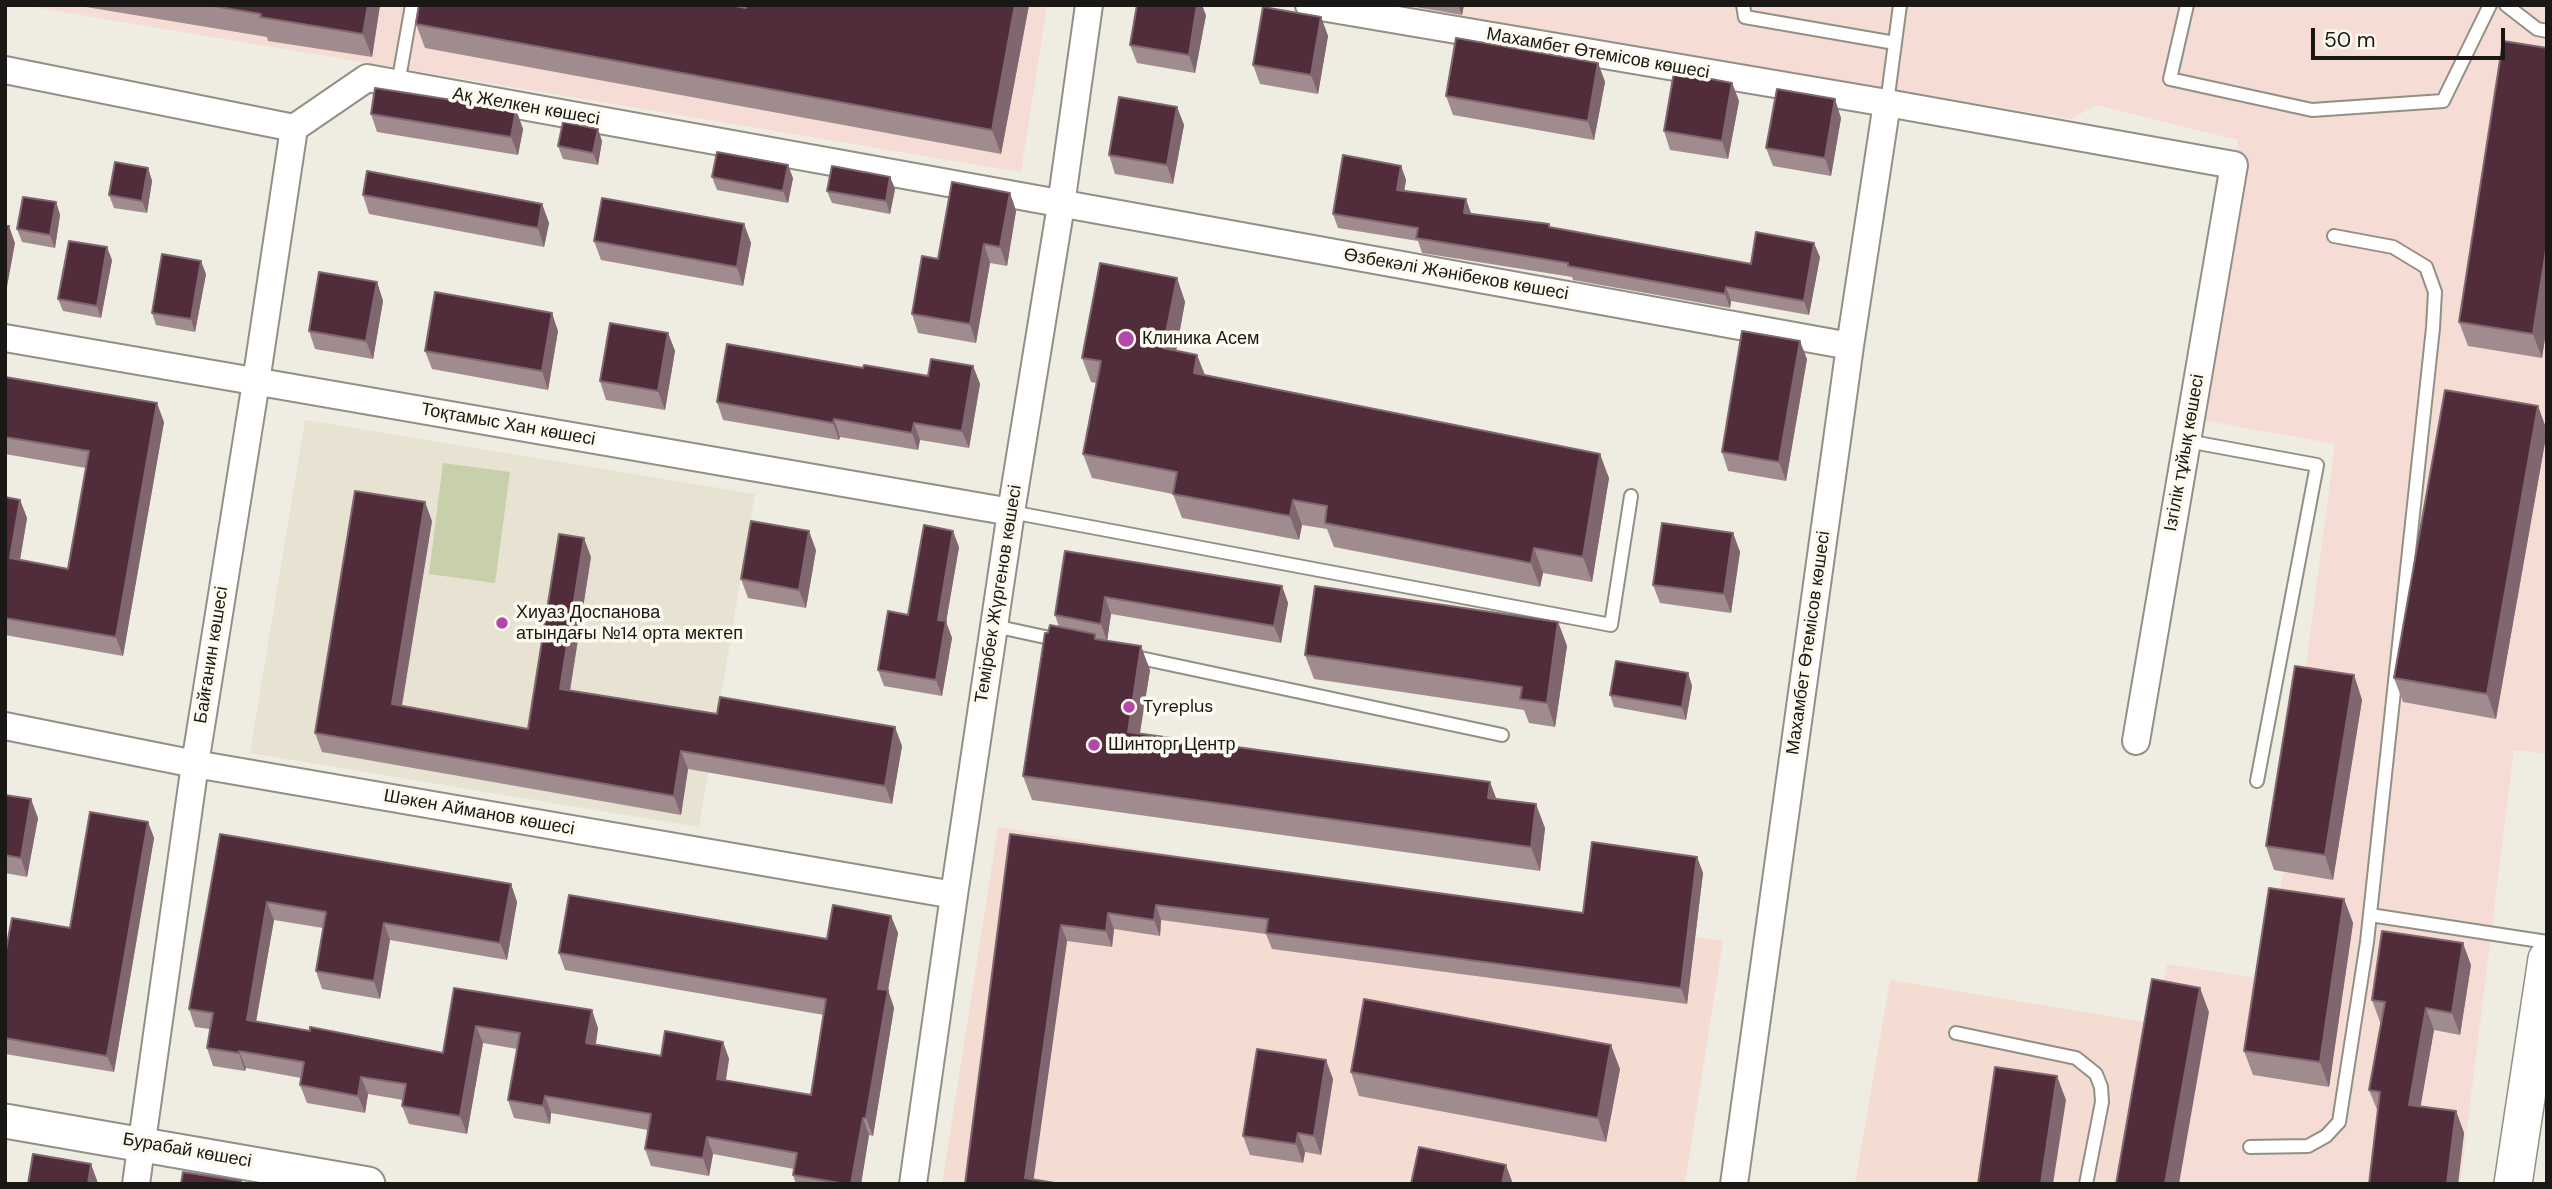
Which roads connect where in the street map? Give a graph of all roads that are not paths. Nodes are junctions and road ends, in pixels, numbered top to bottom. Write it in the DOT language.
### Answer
graph roads {
  1 [pos="412,5"];
  2 [pos="1089,5"];
  3 [pos="1309,5"];
  4 [pos="1743,5"];
  5 [pos="1900,5"];
  6 [pos="2187,5"];
  7 [pos="2490,5"];
  8 [pos="2506,5"];
  9 [pos="2547,31"];
  10 [pos="1895,43"];
  11 [pos="5,70"];
  12 [pos="398,84"];
  13 [pos="1887,103"];
  14 [pos="293,128"];
  15 [pos="2235,165"];
  16 [pos="1061,205"];
  17 [pos="2334,236"];
  18 [pos="5,338"];
  19 [pos="1850,346"];
  20 [pos="256,382"];
  21 [pos="2187,440"];
  22 [pos="1631,496"];
  23 [pos="1011,512"];
  24 [pos="994,626"];
  25 [pos="1074,644"];
  26 [pos="1114,652"];
  27 [pos="5,726"];
  28 [pos="1502,735"];
  29 [pos="2136,741"];
  30 [pos="195,764"];
  31 [pos="2257,781"];
  32 [pos="954,895"];
  33 [pos="2370,915"];
  34 [pos="2547,943"];
  35 [pos="2547,959"];
  36 [pos="1956,1033"];
  37 [pos="5,1121"];
  38 [pos="143,1143"];
  39 [pos="2250,1147"];
  40 [pos="136,1184"];
  41 [pos="368,1184"];
  42 [pos="914,1184"];
  43 [pos="1734,1184"];
  44 [pos="2086,1184"];
  45 [pos="2513,1184"];
  1 -- 12 [label="lane"];
  2 -- 16 [label="street, Темірбек Жүргенов көшесі"];
  3 -- 13 [label="street, Махамбет Өтемісов көшесі"];
  4 -- 10 [label="lane"];
  5 -- 10 [label="lane"];
  6 -- 7 [label="lane"];
  8 -- 9 [label="lane"];
  10 -- 13 [label="lane"];
  11 -- 14 [label="street"];
  12 -- 14 [label="street, Ақ Желкен көшесі"];
  12 -- 16 [label="street, Ақ Желкен көшесі"];
  13 -- 15 [label="street, Махамбет Өтемісов көшесі"];
  13 -- 19 [label="street, Махамбет Өтемісов көшесі"];
  14 -- 20 [label="street, Байғанин көшесі"];
  15 -- 21 [label="street, Ізгілік тұйық көшесі"];
  16 -- 19 [label="street, Өзбекәлі Жәнібеков көшесі"];
  16 -- 23 [label="street, Темірбек Жүргенов көшесі"];
  17 -- 33 [label="lane"];
  18 -- 20 [label="street, Тоқтамыс Хан көшесі"];
  19 -- 43 [label="street, Махамбет Өтемісов көшесі"];
  20 -- 23 [label="street, Тоқтамыс Хан көшесі"];
  20 -- 30 [label="street, Байғанин көшесі"];
  21 -- 29 [label="street, Ізгілік тұйық көшесі"];
  21 -- 31 [label="lane"];
  22 -- 23 [label="lane"];
  23 -- 24 [label="street, Темірбек Жүргенов көшесі"];
  24 -- 25 [label="lane"];
  24 -- 32 [label="street, Темірбек Жүргенов көшесі"];
  26 -- 28 [label="lane"];
  27 -- 30 [label="street, Шәкен Айманов көшесі"];
  30 -- 32 [label="street, Шәкен Айманов көшесі"];
  30 -- 38 [label="street, Байғанин көшесі"];
  32 -- 42 [label="street, Темірбек Жүргенов көшесі"];
  33 -- 34 [label="lane"];
  33 -- 39 [label="lane"];
  35 -- 45 [label="main road"];
  36 -- 44 [label="lane"];
  37 -- 38 [label="street, Бурабай көшесі"];
  38 -- 40 [label="street, Байғанин көшесі"];
  38 -- 41 [label="street, Бурабай көшесі"];
}
